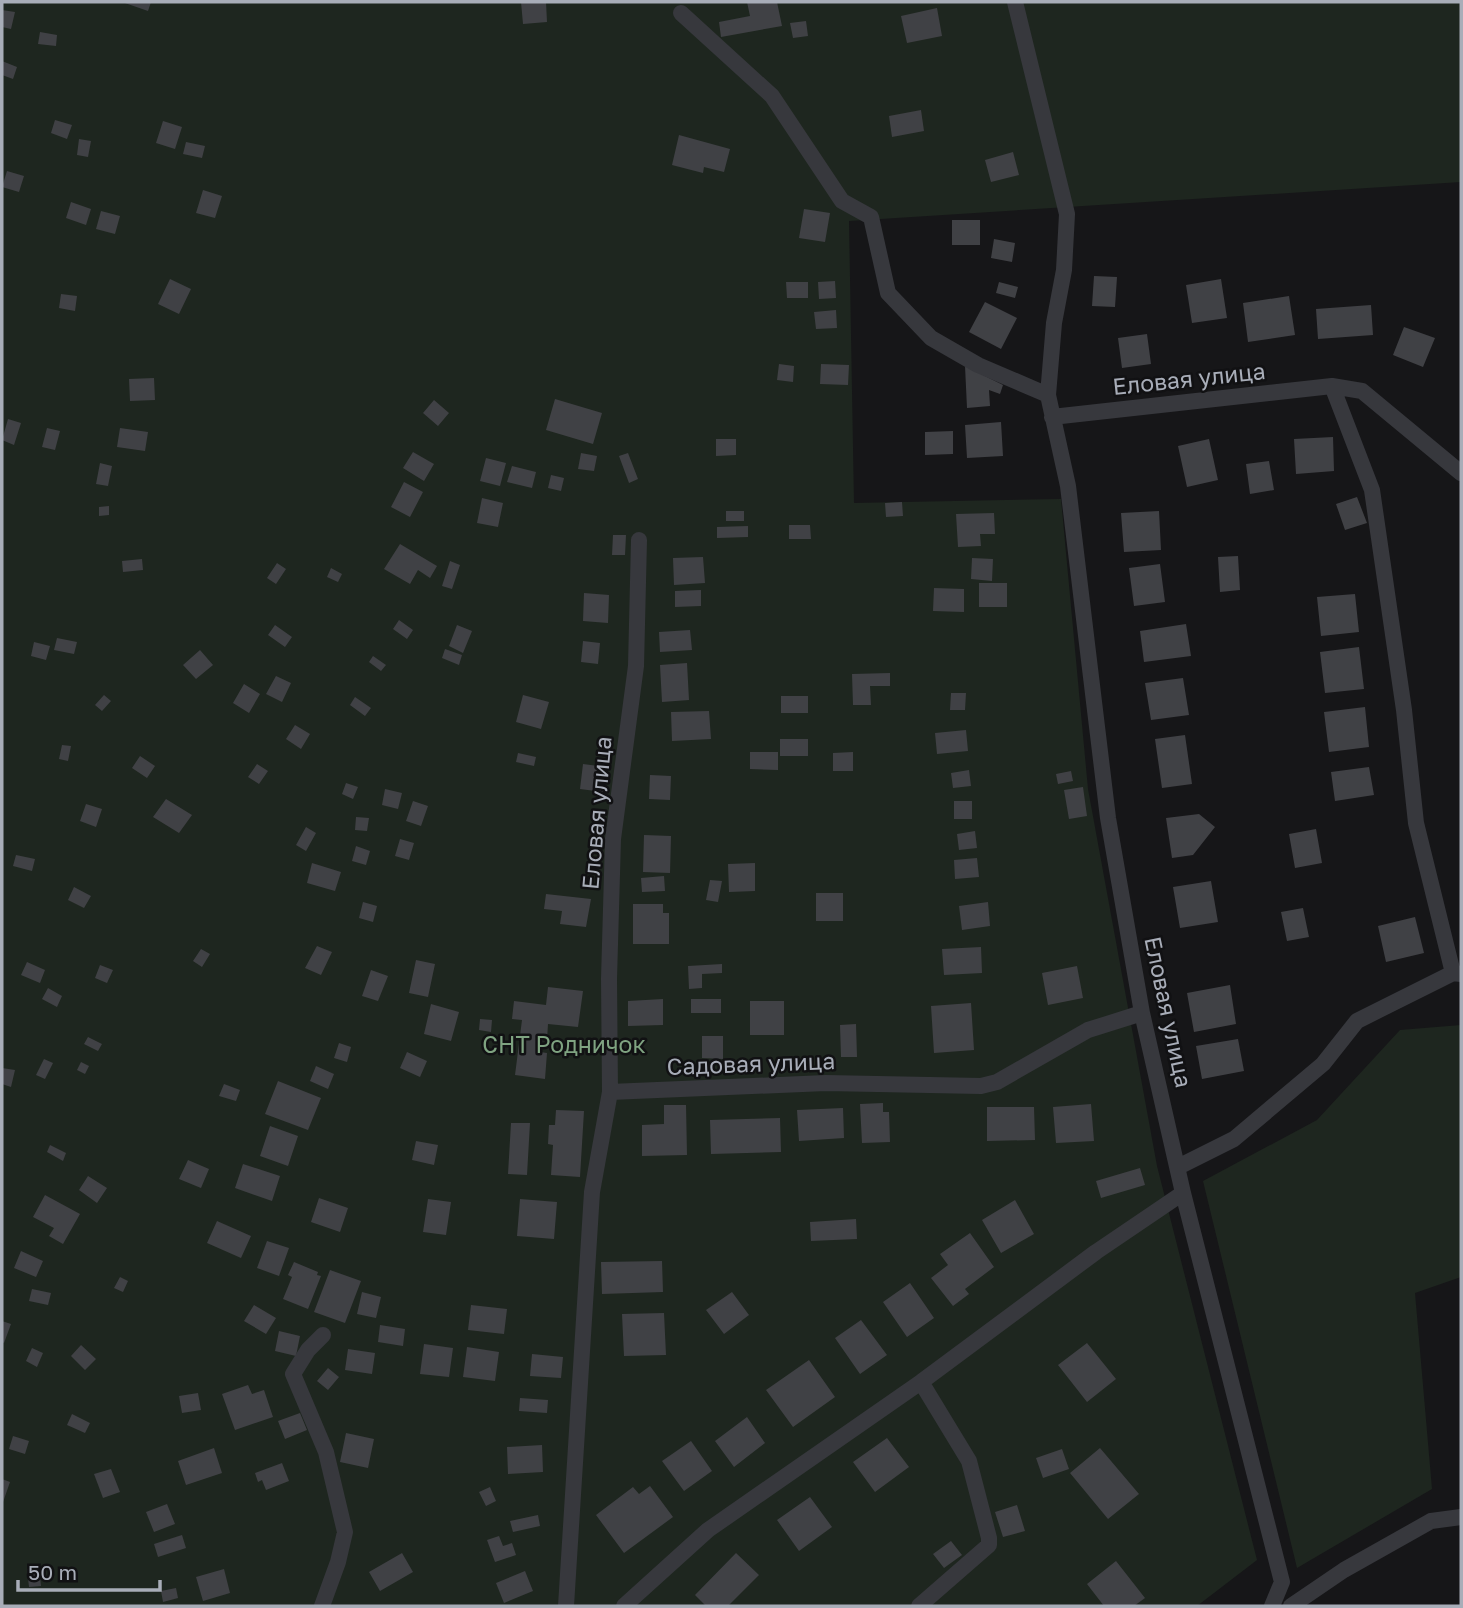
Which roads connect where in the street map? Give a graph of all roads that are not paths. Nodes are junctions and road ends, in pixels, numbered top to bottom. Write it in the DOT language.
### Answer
graph roads {
  1 [pos="1015,2"];
  2 [pos="681,13"];
  3 [pos="1332,386"];
  4 [pos="1048,395"];
  5 [pos="1052,417"];
  6 [pos="1461,473"];
  7 [pos="639,540"];
  8 [pos="1457,974"];
  9 [pos="1142,1013"];
  10 [pos="610,1092"];
  11 [pos="1178,1167"];
  12 [pos="1183,1193"];
  13 [pos="323,1335"];
  14 [pos="921,1382"];
  15 [pos="1461,1517"];
  16 [pos="322,1606"];
  17 [pos="566,1606"];
  18 [pos="624,1606"];
  19 [pos="919,1606"];
  20 [pos="1272,1606"];
  21 [pos="1290,1606"];
  1 -- 4 [label="street, Еловая улица"];
  2 -- 4 [label="street"];
  3 -- 5 [label="street, Еловая улица"];
  3 -- 6 [label="street, Еловая улица"];
  3 -- 8 [label="street"];
  4 -- 5 [label="street, Еловая улица"];
  5 -- 9 [label="street, Еловая улица"];
  7 -- 10 [label="street, Еловая улица"];
  8 -- 11 [label="street"];
  9 -- 10 [label="street, Садовая улица"];
  9 -- 11 [label="street, Еловая улица"];
  10 -- 17 [label="street"];
  11 -- 12 [label="street, Еловая улица"];
  12 -- 14 [label="street"];
  12 -- 20 [label="street, Еловая улица"];
  13 -- 16 [label="street"];
  14 -- 18 [label="street"];
  14 -- 19 [label="street"];
  15 -- 21 [label="street"];
}
